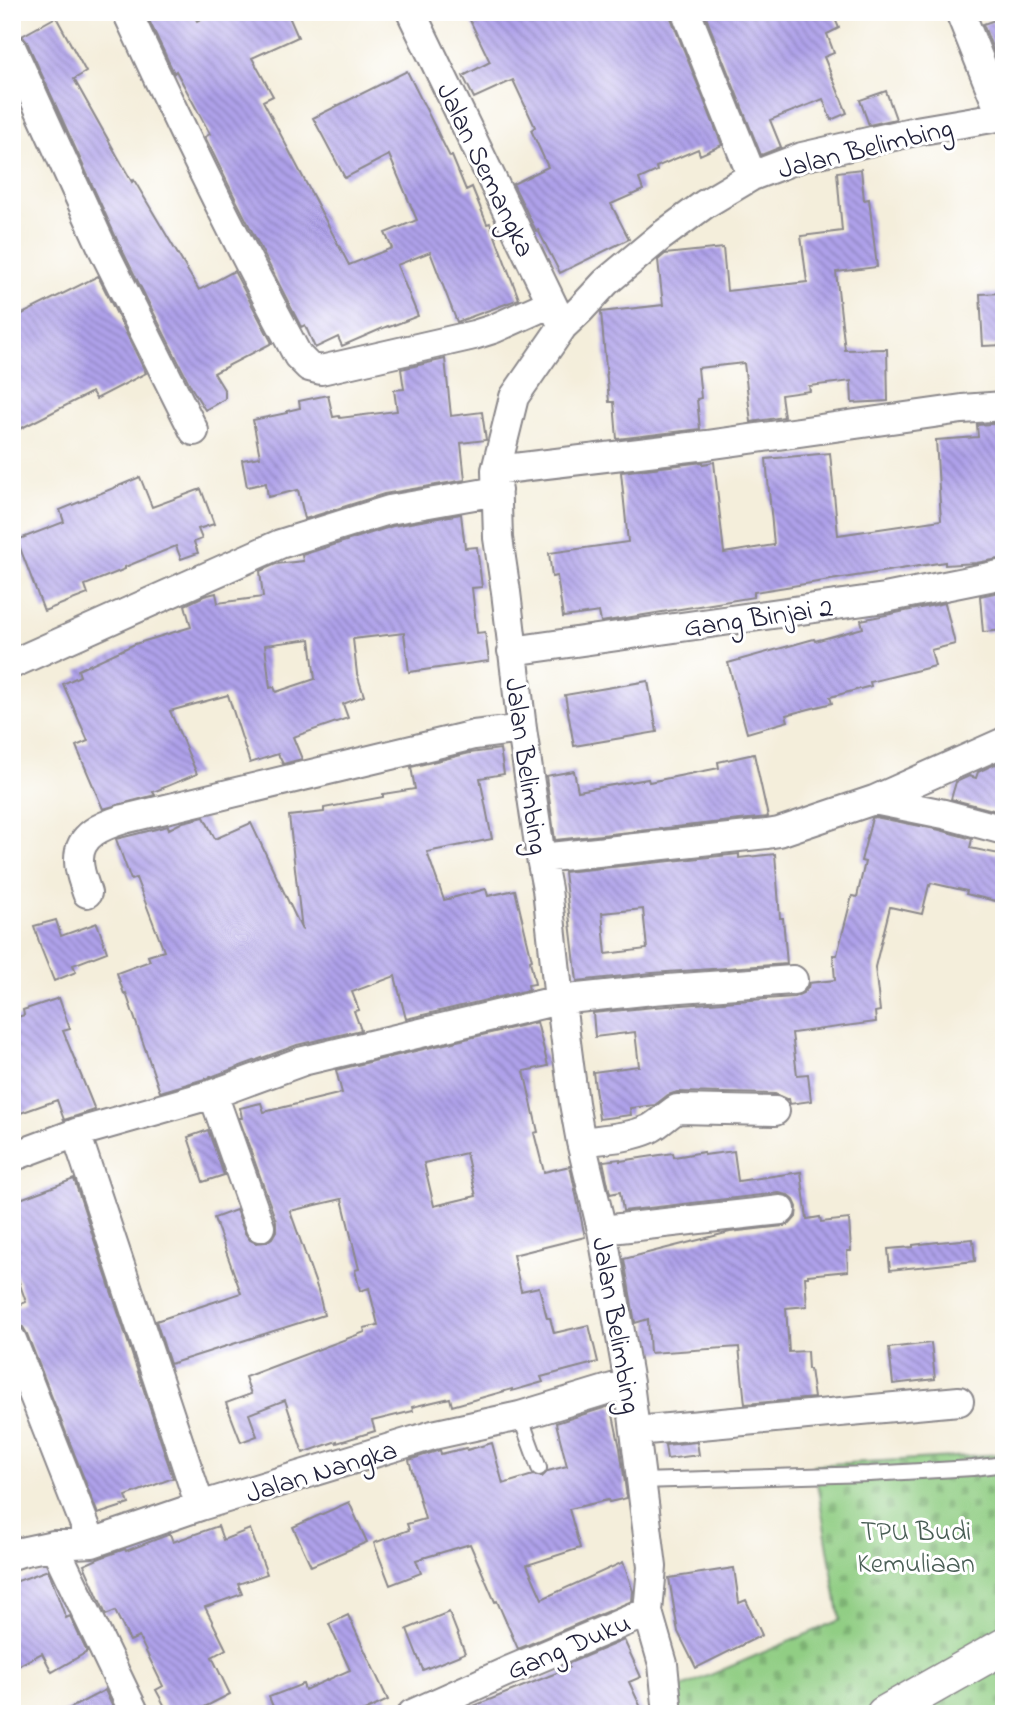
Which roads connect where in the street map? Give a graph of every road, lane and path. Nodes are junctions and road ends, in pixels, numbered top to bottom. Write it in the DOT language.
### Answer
graph roads {
  1 [pos="127,12"];
  2 [pos="411,12"];
  3 [pos="686,12"];
  4 [pos="960,12"];
  5 [pos="12,49"];
  6 [pos="1003,116"];
  7 [pos="752,176"];
  8 [pos="557,314"];
  9 [pos="1004,406"];
  10 [pos="194,431"];
  11 [pos="497,480"];
  12 [pos="1004,574"];
  13 [pos="512,651"];
  14 [pos="12,664"];
  15 [pos="522,729"];
  16 [pos="1004,742"];
  17 [pos="874,800"];
  18 [pos="1004,830"];
  19 [pos="541,858"];
  20 [pos="87,893"];
  21 [pos="793,980"];
  22 [pos="559,1000"];
  23 [pos="214,1094"];
  24 [pos="775,1111"];
  25 [pos="76,1133"];
  26 [pos="581,1142"];
  27 [pos="12,1157"];
  28 [pos="781,1210"];
  29 [pos="260,1227"];
  30 [pos="602,1230"];
  31 [pos="12,1340"];
  32 [pos="629,1383"];
  33 [pos="959,1401"];
  34 [pos="520,1416"];
  35 [pos="636,1431"];
  36 [pos="1004,1464"];
  37 [pos="539,1468"];
  38 [pos="641,1481"];
  39 [pos="200,1506"];
  40 [pos="92,1542"];
  41 [pos="54,1545"];
  42 [pos="12,1555"];
  43 [pos="648,1612"];
  44 [pos="1004,1646"];
  45 [pos="135,1714"];
  46 [pos="412,1714"];
  47 [pos="668,1714"];
  48 [pos="884,1714"];
  1 -- 8 [label="street"];
  2 -- 8 [label="street, Jalan Semangka"];
  3 -- 7 [label="street"];
  4 -- 6 [label="street"];
  5 -- 10 [label="street"];
  6 -- 7 [label="street, Jalan Belimbing"];
  7 -- 8 [label="street, Jalan Belimbing"];
  8 -- 11 [label="street, Jalan Belimbing"];
  9 -- 11 [label="street"];
  11 -- 13 [label="street, Jalan Belimbing"];
  11 -- 14 [label="street"];
  12 -- 13 [label="street, Gang Binjai 2"];
  13 -- 15 [label="street, Jalan Belimbing"];
  15 -- 19 [label="street, Jalan Belimbing"];
  15 -- 20 [label="street"];
  16 -- 17 [label="street"];
  17 -- 18 [label="street"];
  17 -- 19 [label="street"];
  19 -- 22 [label="street, Jalan Belimbing"];
  21 -- 22 [label="street"];
  22 -- 23 [label="street"];
  22 -- 26 [label="street, Jalan Belimbing"];
  23 -- 25 [label="street"];
  23 -- 29 [label="street"];
  24 -- 26 [label="street"];
  25 -- 27 [label="street"];
  25 -- 39 [label="street"];
  26 -- 30 [label="street, Jalan Belimbing"];
  28 -- 30 [label="street"];
  30 -- 32 [label="street, Jalan Belimbing"];
  31 -- 40 [label="street"];
  32 -- 34 [label="street, Jalan Nangka"];
  32 -- 35 [label="street, Jalan Belimbing"];
  33 -- 35 [label="street"];
  34 -- 37 [label="lane"];
  34 -- 39 [label="street, Jalan Nangka"];
  35 -- 38 [label="street, Jalan Belimbing"];
  36 -- 38 [label="lane"];
  38 -- 43 [label="street, Jalan Belimbing"];
  39 -- 40 [label="street, Jalan Nangka"];
  40 -- 41 [label="street, Jalan Nangka"];
  41 -- 42 [label="street, Jalan Nangka"];
  41 -- 45 [label="street"];
  43 -- 46 [label="street, Gang Duku"];
  43 -- 47 [label="street, Jalan Belimbing"];
  44 -- 48 [label="street"];
}
